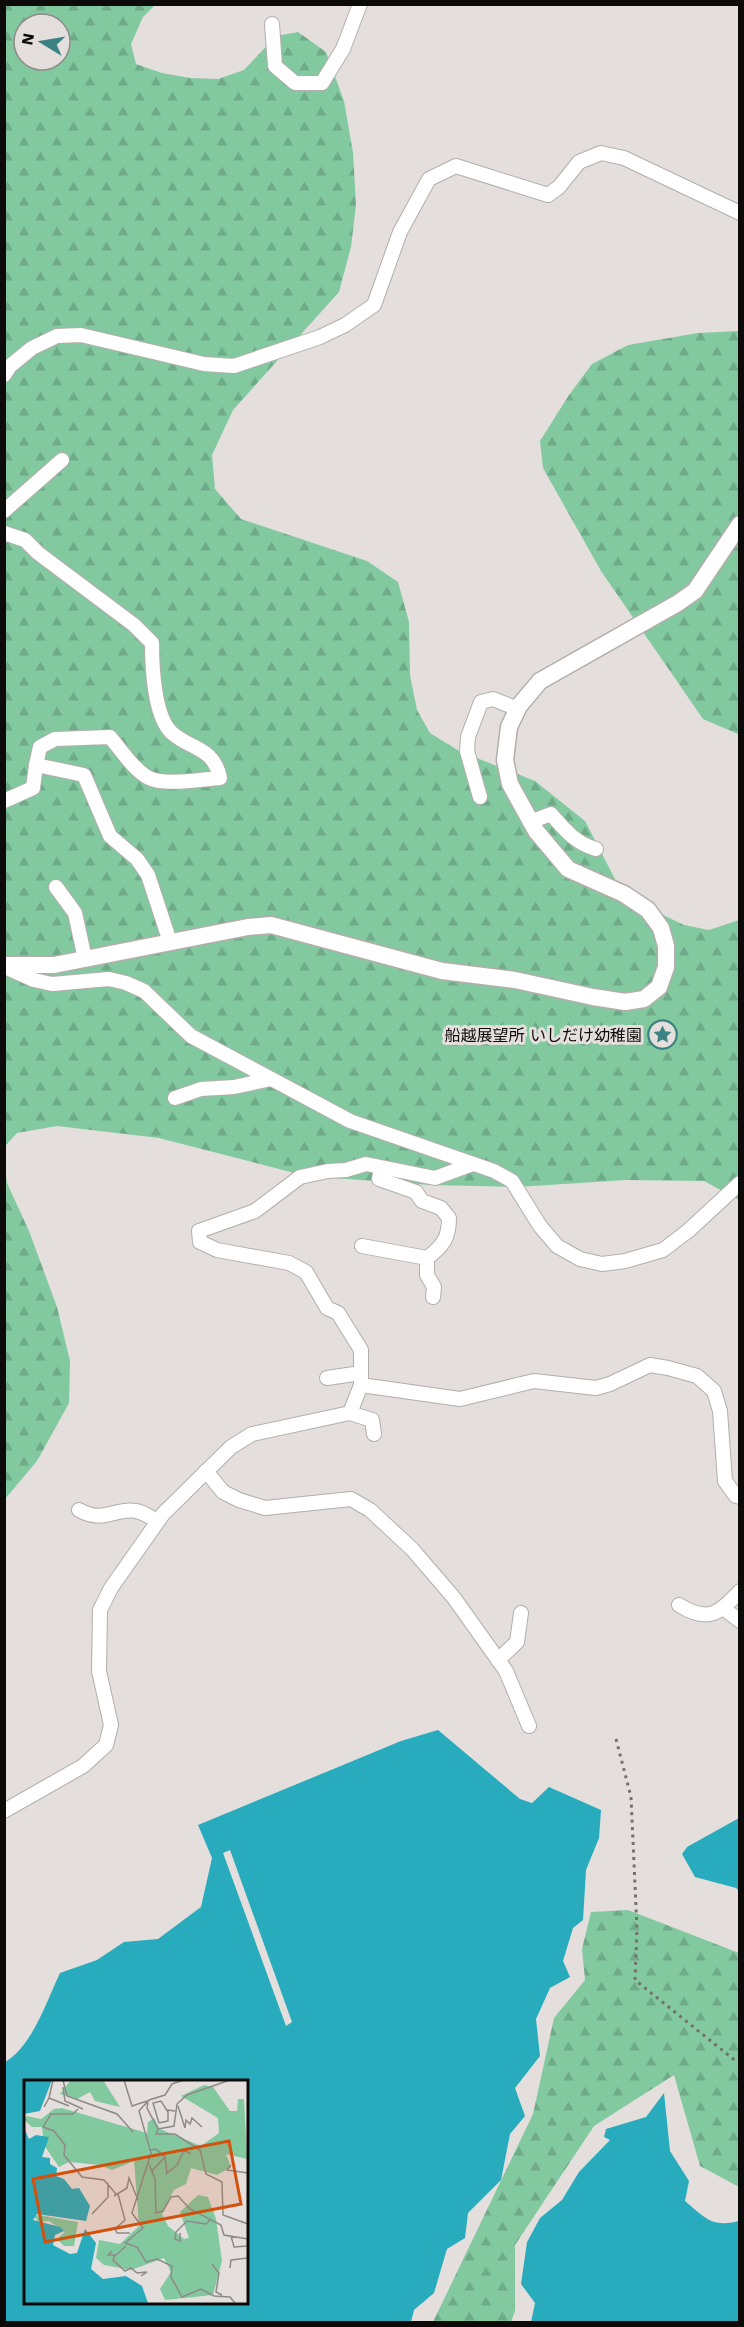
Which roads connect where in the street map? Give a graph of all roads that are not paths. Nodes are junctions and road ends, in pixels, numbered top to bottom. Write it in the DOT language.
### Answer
graph roads {
  1 [pos="360,4"];
  2 [pos="272,24"];
  3 [pos="740,213"];
  4 [pos="4,375"];
  5 [pos="62,460"];
  6 [pos="4,511"];
  7 [pos="740,524"];
  8 [pos="4,533"];
  9 [pos="518,708"];
  10 [pos="36,765"];
  11 [pos="480,797"];
  12 [pos="4,801"];
  13 [pos="530,822"];
  14 [pos="596,849"];
  15 [pos="56,887"];
  16 [pos="170,942"];
  17 [pos="85,959"];
  18 [pos="4,966"];
  19 [pos="271,1079"];
  20 [pos="175,1098"];
  21 [pos="473,1164"];
  22 [pos="381,1168"];
  23 [pos="740,1183"];
  24 [pos="362,1246"];
  25 [pos="427,1258"];
  26 [pos="433,1297"];
  27 [pos="327,1378"];
  28 [pos="361,1379"];
  29 [pos="350,1413"];
  30 [pos="374,1434"];
  31 [pos="206,1472"];
  32 [pos="740,1497"];
  33 [pos="79,1510"];
  34 [pos="158,1521"];
  35 [pos="740,1591"];
  36 [pos="679,1605"];
  37 [pos="723,1608"];
  38 [pos="521,1613"];
  39 [pos="740,1621"];
  40 [pos="498,1660"];
  41 [pos="529,1726"];
  42 [pos="4,1811"];
  1 -- 2 [label="street"];
  3 -- 4 [label="street"];
  5 -- 6 [label="street"];
  7 -- 9 [label="street"];
  8 -- 10 [label="street"];
  9 -- 11 [label="street"];
  9 -- 13 [label="street"];
  10 -- 12 [label="street"];
  10 -- 16 [label="street"];
  13 -- 14 [label="street"];
  13 -- 16 [label="street"];
  15 -- 17 [label="street"];
  16 -- 17 [label="street"];
  17 -- 18 [label="street"];
  18 -- 19 [label="street"];
  19 -- 20 [label="street"];
  19 -- 21 [label="street"];
  21 -- 22 [label="street"];
  21 -- 23 [label="street"];
  22 -- 25 [label="street"];
  22 -- 28 [label="street"];
  24 -- 25 [label="street"];
  25 -- 26 [label="street"];
  27 -- 28 [label="street"];
  28 -- 29 [label="street"];
  28 -- 32 [label="street"];
  29 -- 30 [label="street"];
  29 -- 31 [label="street"];
  31 -- 34 [label="street"];
  31 -- 40 [label="street"];
  33 -- 34 [label="street"];
  34 -- 42 [label="street"];
  35 -- 37 [label="street"];
  36 -- 37 [label="street"];
  37 -- 39 [label="street"];
  38 -- 40 [label="street"];
  40 -- 41 [label="street"];
}
